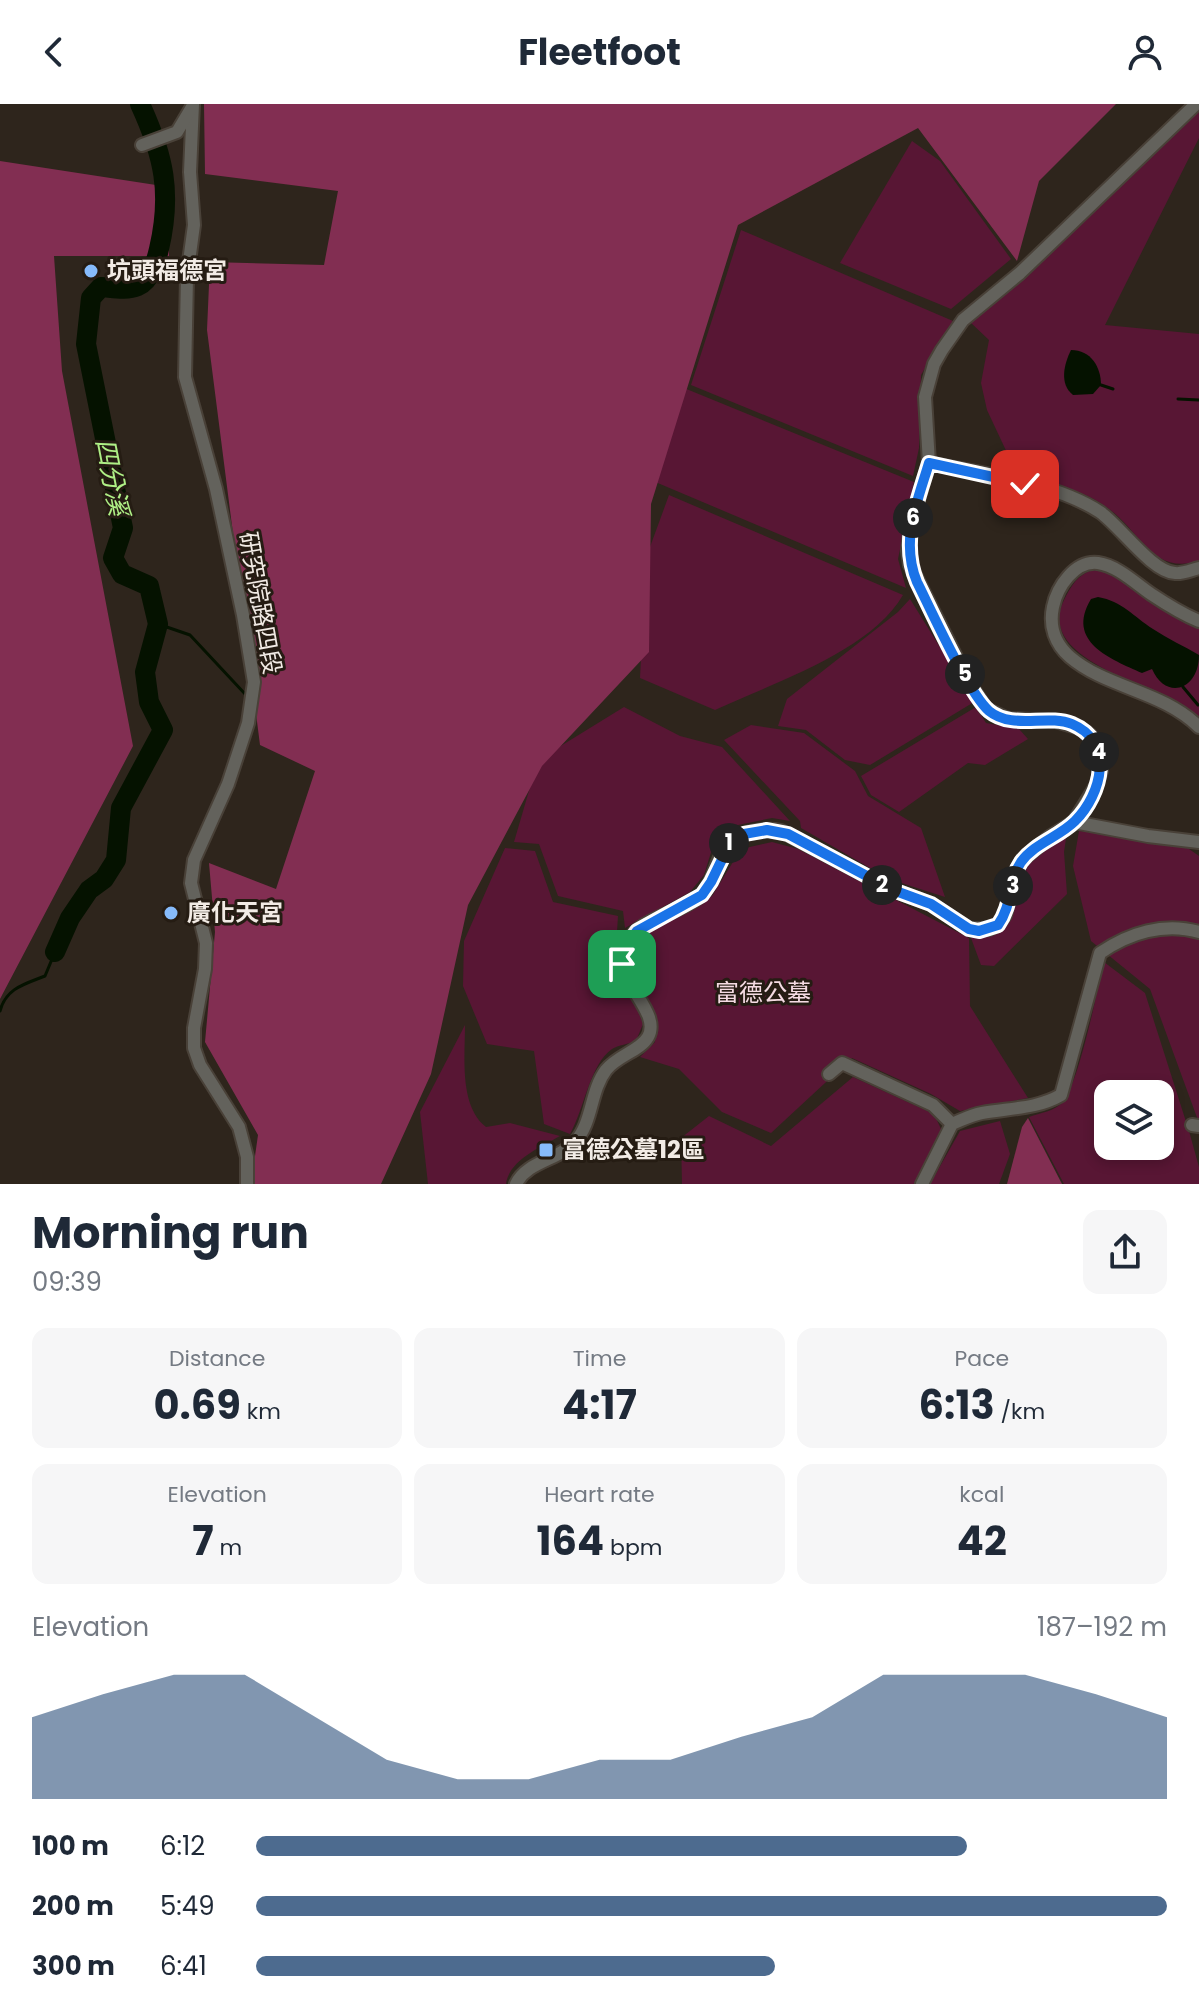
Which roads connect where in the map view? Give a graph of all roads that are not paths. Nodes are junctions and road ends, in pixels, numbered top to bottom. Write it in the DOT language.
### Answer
graph roads {
  1 [pos="193,104"];
  2 [pos="1196,104"];
  3 [pos="142,145"];
  4 [pos="929,463"];
  5 [pos="1199,568"];
  6 [pos="1199,621"];
  7 [pos="1199,727"];
  8 [pos="1074,822"];
  9 [pos="1199,842"];
  10 [pos="1199,932"];
  11 [pos="829,1074"];
  12 [pos="952,1124"];
  13 [pos="521,1181"];
  14 [pos="247,1184"];
  15 [pos="922,1184"];
  1 -- 3 [label="street"];
  1 -- 14 [label="street, 研究院路四段"];
  2 -- 4 [label="street"];
  4 -- 5 [label="street"];
  4 -- 8 [label="street"];
  6 -- 7 [label="street"];
  8 -- 9 [label="street"];
  8 -- 13 [label="street"];
  10 -- 12 [label="street"];
  11 -- 12 [label="street"];
  12 -- 15 [label="street"];
}
